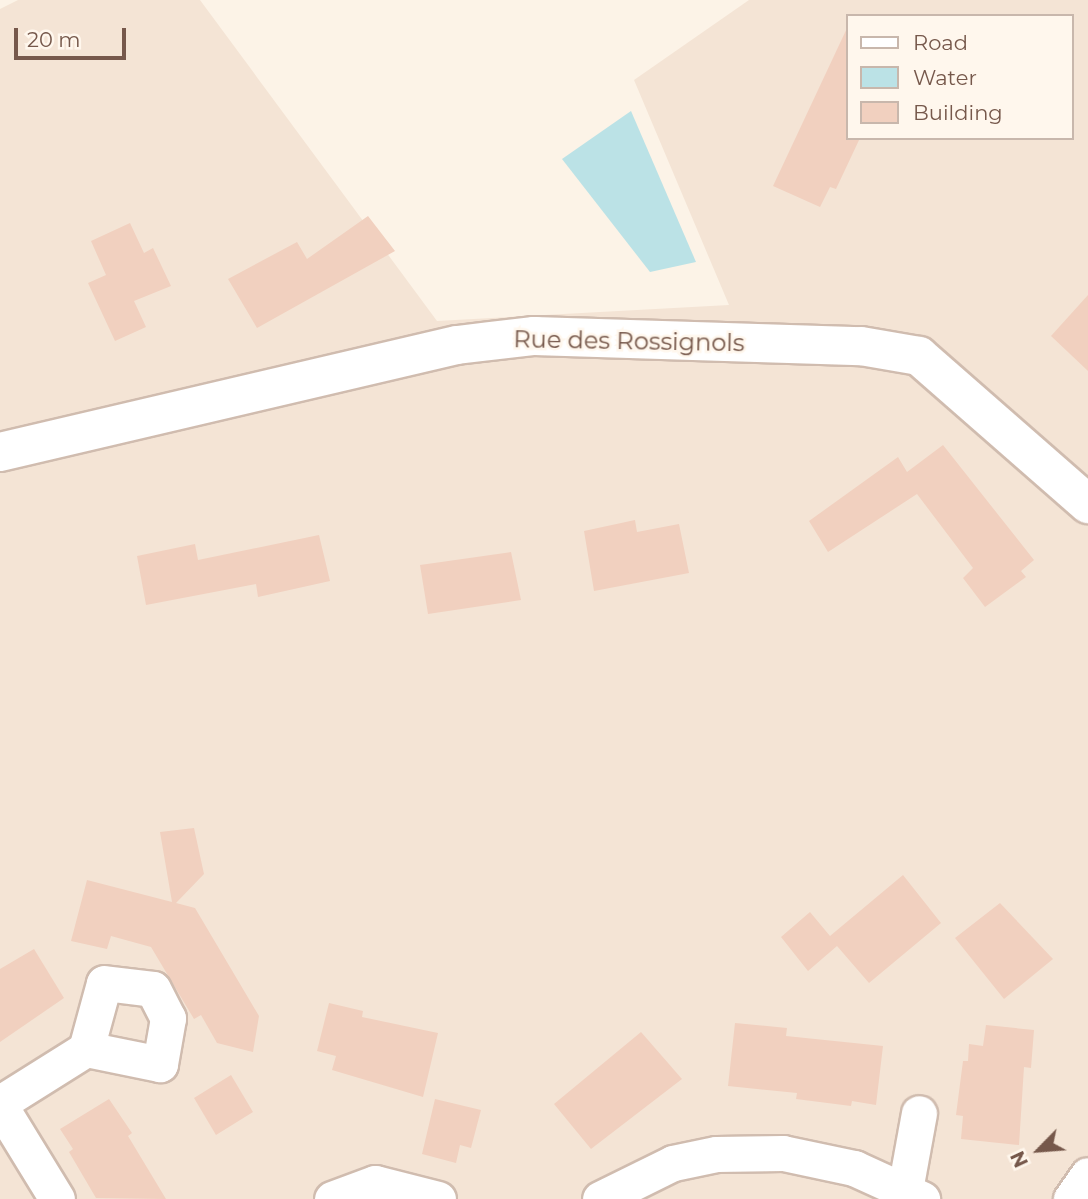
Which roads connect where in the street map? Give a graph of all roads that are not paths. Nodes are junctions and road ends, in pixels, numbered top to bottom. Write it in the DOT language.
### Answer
graph roads {
  1 [pos="0,452"];
  2 [pos="1088,504"];
  3 [pos="86,1049"];
  4 [pos="0,1105"];
  5 [pos="919,1113"];
  6 [pos="1088,1175"];
  7 [pos="913,1194"];
  8 [pos="57,1199"];
  9 [pos="332,1199"];
  10 [pos="438,1199"];
  11 [pos="600,1199"];
  12 [pos="1071,1199"];
  1 -- 2 [label="street, Rue des Rossignols"];
  3 -- 4 [label="street"];
  4 -- 8 [label="street"];
  5 -- 7 [label="street"];
  6 -- 12 [label="street"];
  7 -- 11 [label="street"];
  9 -- 10 [label="street"];
}
